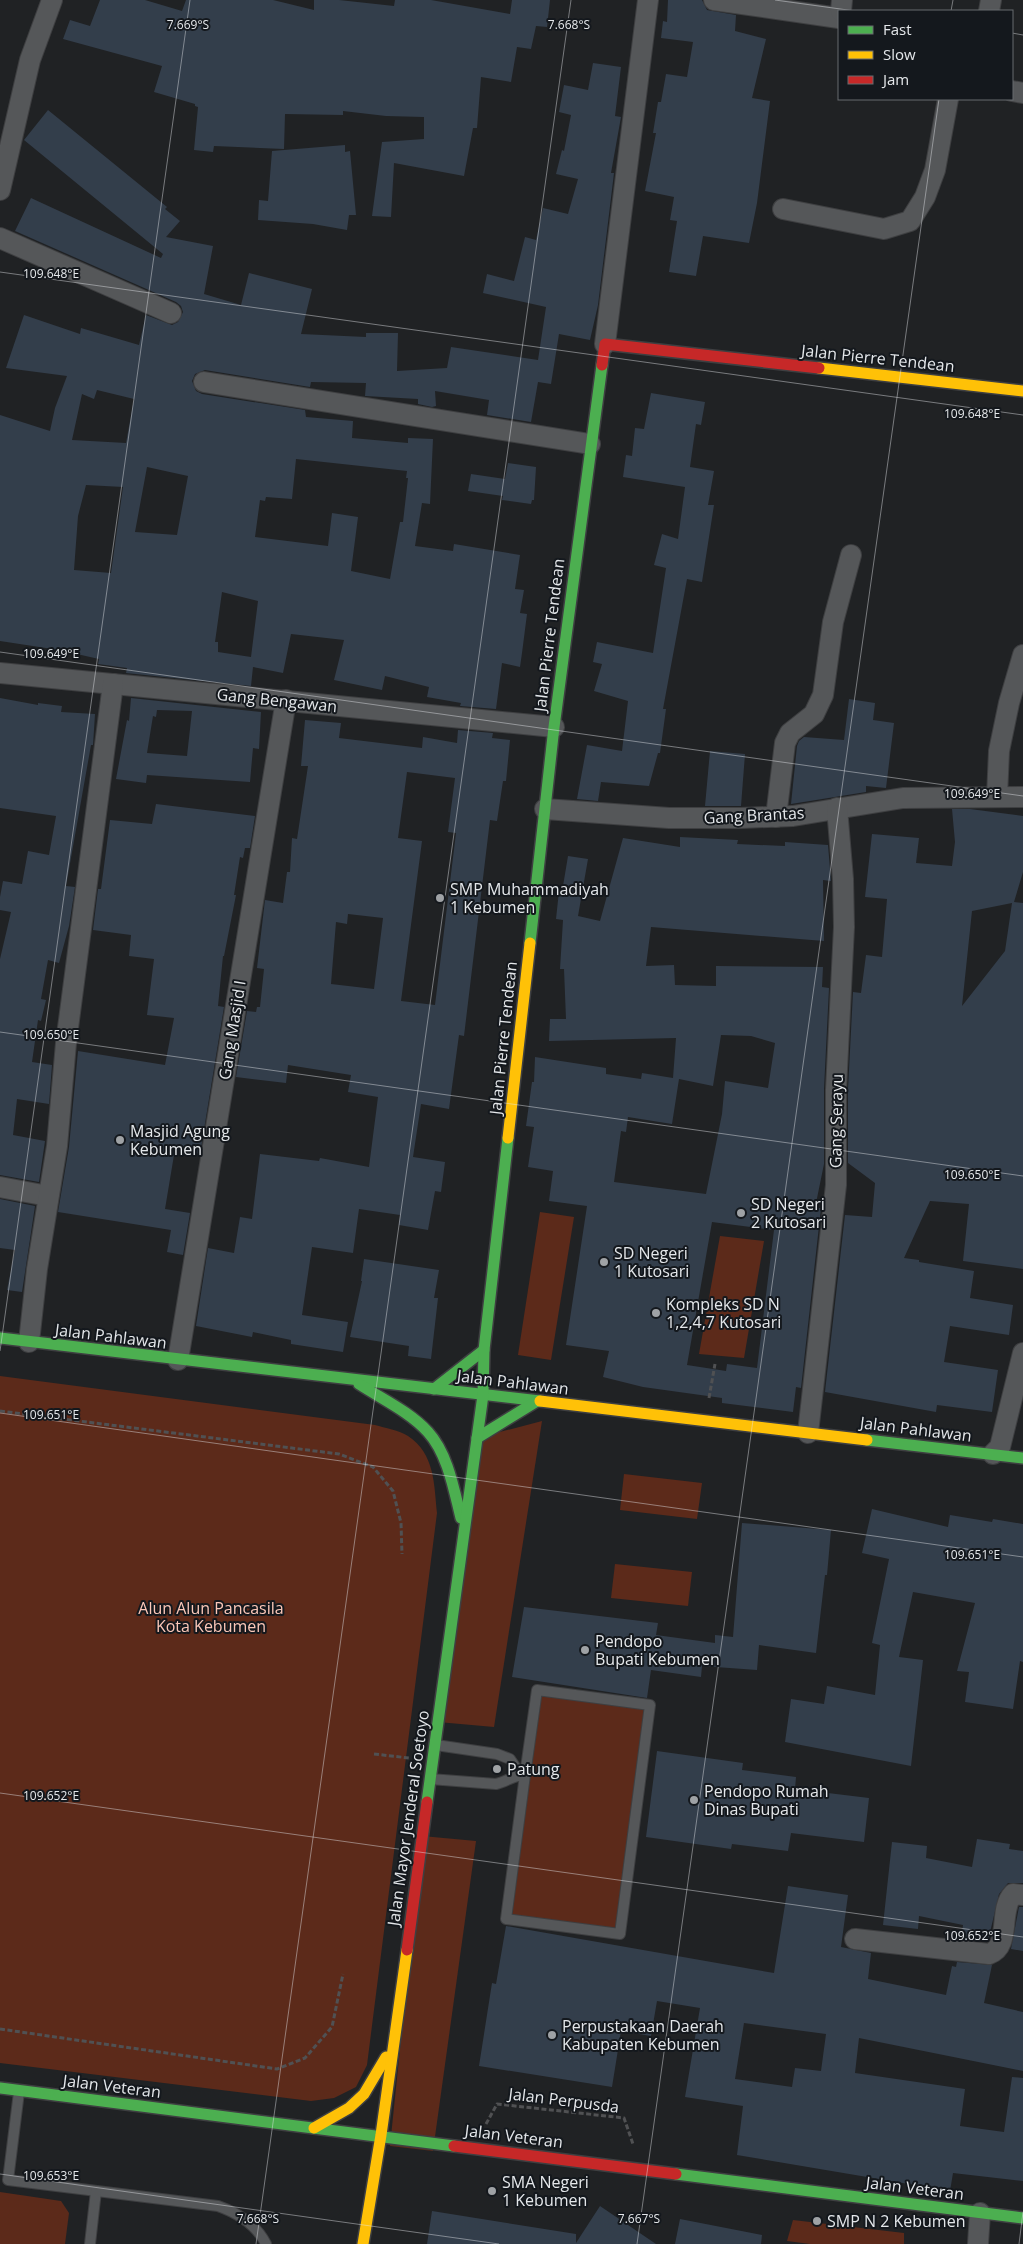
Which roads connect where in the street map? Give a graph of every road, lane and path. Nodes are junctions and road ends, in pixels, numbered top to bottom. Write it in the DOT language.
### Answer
graph roads {
  1 [pos="52,0"];
  2 [pos="648,0"];
  3 [pos="714,0"];
  4 [pos="838,18"];
  5 [pos="948,100"];
  6 [pos="0,190"];
  7 [pos="783,209"];
  8 [pos="0,238"];
  9 [pos="171,314"];
  10 [pos="605,344"];
  11 [pos="204,382"];
  12 [pos="1023,391"];
  13 [pos="590,444"];
  14 [pos="851,555"];
  15 [pos="1023,655"];
  16 [pos="0,673"];
  17 [pos="113,684"];
  18 [pos="286,700"];
  19 [pos="554,727"];
  20 [pos="996,797"];
  21 [pos="1023,797"];
  22 [pos="837,808"];
  23 [pos="545,809"];
  24 [pos="776,817"];
  25 [pos="0,1187"];
  26 [pos="48,1196"];
  27 [pos="0,1338"];
  28 [pos="29,1342"];
  29 [pos="484,1350"];
  30 [pos="1023,1353"];
  31 [pos="178,1360"];
  32 [pos="715,1364"];
  33 [pos="351,1380"];
  34 [pos="434,1390"];
  35 [pos="483,1395"];
  36 [pos="537,1401"];
  37 [pos="0,1411"];
  38 [pos="705,1421"];
  39 [pos="808,1433"];
  40 [pos="476,1438"];
  41 [pos="993,1454"];
  42 [pos="1023,1458"];
  43 [pos="464,1528"];
  44 [pos="402,1554"];
  45 [pos="435,1745"];
  46 [pos="374,1754"];
  47 [pos="432,1761"];
  48 [pos="523,1775"];
  49 [pos="430,1779"];
  50 [pos="1023,1895"];
  51 [pos="855,1940"];
  52 [pos="343,1974"];
  53 [pos="0,2029"];
  54 [pos="392,2047"];
  55 [pos="0,2088"];
  56 [pos="19,2090"];
  57 [pos="314,2128"];
  58 [pos="381,2135"];
  59 [pos="473,2147"];
  60 [pos="641,2169"];
  61 [pos="4,2179"];
  62 [pos="96,2191"];
  63 [pos="980,2213"];
  64 [pos="1023,2218"];
  65 [pos="90,2244"];
  66 [pos="266,2244"];
  67 [pos="363,2244"];
  68 [pos="978,2244"];
  1 -- 6 [label="street"];
  2 -- 10 [label="street"];
  3 -- 4 [label="street"];
  5 -- 7 [label="street"];
  8 -- 9 [label="street"];
  10 -- 12 [label="main road, Jalan Pierre Tendean"];
  10 -- 13 [label="main road, Jalan Pierre Tendean"];
  11 -- 13 [label="street"];
  13 -- 19 [label="main road, Jalan Pierre Tendean"];
  14 -- 24 [label="street"];
  15 -- 20 [label="street"];
  16 -- 17 [label="street, Gang Bengawan"];
  17 -- 18 [label="street, Gang Bengawan"];
  17 -- 26 [label="street"];
  18 -- 19 [label="street, Gang Bengawan"];
  18 -- 31 [label="street, Gang Masjid I"];
  19 -- 23 [label="main road, Jalan Pierre Tendean"];
  20 -- 21 [label="street, Gang Brantas"];
  20 -- 22 [label="street, Gang Brantas"];
  22 -- 24 [label="street, Gang Brantas"];
  22 -- 39 [label="street, Gang Serayu"];
  23 -- 24 [label="street, Gang Brantas"];
  23 -- 29 [label="main road, Jalan Pierre Tendean"];
  25 -- 26 [label="street"];
  26 -- 28 [label="street"];
  27 -- 28 [label="main road, Jalan Pahlawan"];
  28 -- 31 [label="main road, Jalan Pahlawan"];
  29 -- 34 [label="main road"];
  29 -- 35 [label="main road, Jalan Pierre Tendean"];
  30 -- 41 [label="street"];
  31 -- 33 [label="main road, Jalan Pahlawan"];
  32 -- 38 [label="path"];
  33 -- 34 [label="main road, Jalan Pahlawan"];
  33 -- 43 [label="main road"];
  34 -- 35 [label="main road, Jalan Pahlawan"];
  35 -- 36 [label="main road, Jalan Pahlawan"];
  35 -- 40 [label="main road, Jalan Mayor Jenderal Soetoyo"];
  36 -- 38 [label="main road, Jalan Pahlawan"];
  36 -- 40 [label="main road"];
  37 -- 44 [label="path"];
  38 -- 39 [label="main road, Jalan Pahlawan"];
  39 -- 41 [label="main road, Jalan Pahlawan"];
  40 -- 43 [label="main road, Jalan Mayor Jenderal Soetoyo"];
  41 -- 42 [label="main road, Jalan Pahlawan"];
  43 -- 45 [label="main road, Jalan Mayor Jenderal Soetoyo"];
  45 -- 47 [label="main road, Jalan Mayor Jenderal Soetoyo"];
  45 -- 48 [label="lane"];
  46 -- 47 [label="path"];
  47 -- 49 [label="main road, Jalan Mayor Jenderal Soetoyo"];
  48 -- 48 [label="lane"];
  48 -- 49 [label="lane"];
  49 -- 54 [label="main road, Jalan Mayor Jenderal Soetoyo"];
  50 -- 51 [label="street"];
  52 -- 53 [label="path"];
  54 -- 57 [label="main road"];
  54 -- 58 [label="main road, Jalan Mayor Jenderal Soetoyo"];
  55 -- 56 [label="main road, Jalan Veteran"];
  56 -- 57 [label="main road, Jalan Veteran"];
  56 -- 61 [label="lane"];
  57 -- 58 [label="main road, Jalan Veteran"];
  58 -- 59 [label="main road, Jalan Veteran"];
  58 -- 67 [label="main road, Jalan Mayor Jenderal Soetoyo"];
  59 -- 60 [label="main road, Jalan Veteran"];
  59 -- 60 [label="path, Jalan Perpusda"];
  60 -- 63 [label="main road, Jalan Veteran"];
  61 -- 62 [label="lane"];
  62 -- 65 [label="lane"];
  62 -- 66 [label="lane"];
  63 -- 64 [label="main road, Jalan Veteran"];
  63 -- 68 [label="street"];
}
